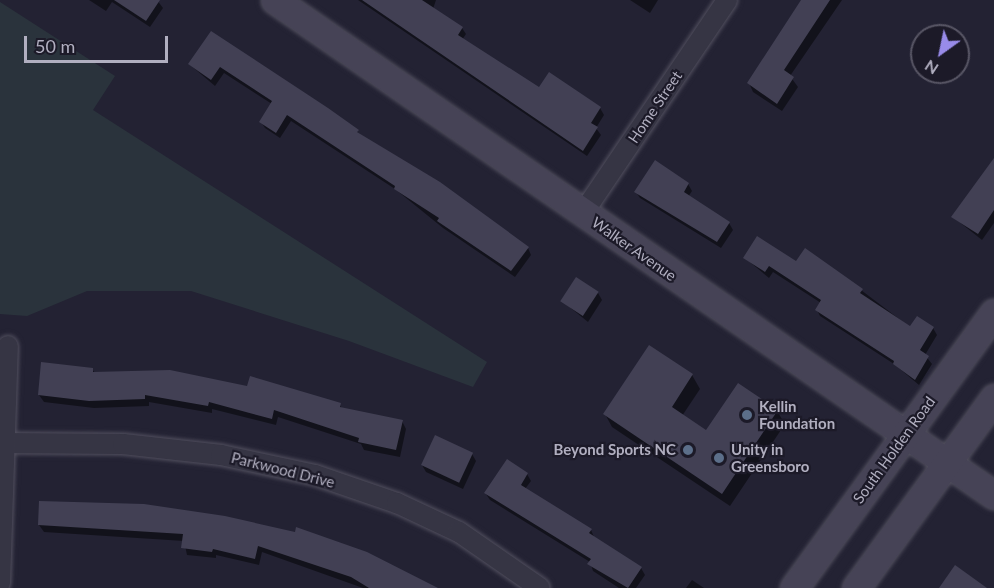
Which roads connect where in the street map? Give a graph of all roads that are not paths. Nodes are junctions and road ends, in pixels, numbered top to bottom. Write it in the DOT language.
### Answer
graph roads {
  1 [pos="275,0"];
  2 [pos="727,0"];
  3 [pos="583,213"];
  4 [pos="994,313"];
  5 [pos="8,346"];
  6 [pos="994,398"];
  7 [pos="905,435"];
  8 [pos="2,443"];
  9 [pos="948,464"];
  10 [pos="994,495"];
  11 [pos="0,583"];
  12 [pos="540,588"];
  13 [pos="794,588"];
  14 [pos="856,588"];
  1 -- 3 [label="street, Walker Avenue"];
  2 -- 3 [label="street, Home Street"];
  3 -- 7 [label="street, Walker Avenue"];
  4 -- 7 [label="street, South Holden Road"];
  5 -- 8 [label="street"];
  6 -- 9 [label="street"];
  7 -- 9 [label="street, Walker Avenue"];
  7 -- 13 [label="street, South Holden Road"];
  8 -- 11 [label="street"];
  8 -- 12 [label="street, Parkwood Drive"];
  9 -- 10 [label="street, Walker Avenue"];
  9 -- 14 [label="street"];
}
